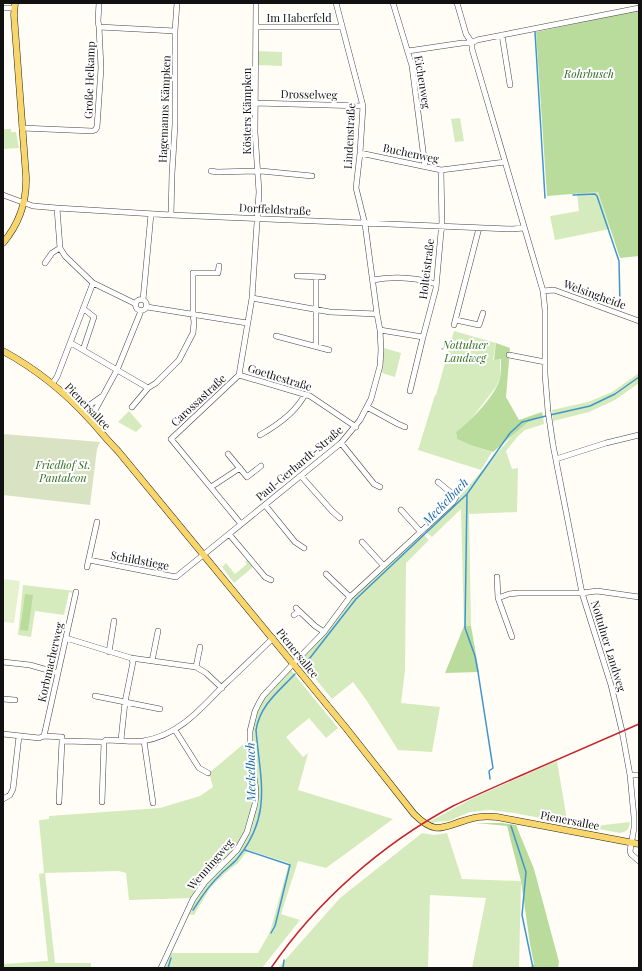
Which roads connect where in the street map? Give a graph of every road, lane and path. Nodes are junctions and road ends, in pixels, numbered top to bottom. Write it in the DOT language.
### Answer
graph roads {
  1 [pos="99,3"];
  2 [pos="177,3"];
  3 [pos="256,3"];
  4 [pos="336,3"];
  5 [pos="393,3"];
  6 [pos="457,3"];
  7 [pos="15,5"];
  8 [pos="3,8"];
  9 [pos="639,8"];
  10 [pos="99,27"];
  11 [pos="256,27"];
  12 [pos="342,27"];
  13 [pos="175,31"];
  14 [pos="502,35"];
  15 [pos="472,43"];
  16 [pos="408,51"];
  17 [pos="510,85"];
  18 [pos="255,103"];
  19 [pos="363,106"];
  20 [pos="22,128"];
  21 [pos="360,153"];
  22 [pos="505,162"];
  23 [pos="425,166"];
  24 [pos="441,170"];
  25 [pos="211,171"];
  26 [pos="258,172"];
  27 [pos="312,176"];
  28 [pos="3,194"];
  29 [pos="24,203"];
  30 [pos="57,208"];
  31 [pos="150,214"];
  32 [pos="171,215"];
  33 [pos="258,218"];
  34 [pos="365,224"];
  35 [pos="442,226"];
  36 [pos="479,228"];
  37 [pos="524,228"];
  38 [pos="3,243"];
  39 [pos="60,248"];
  40 [pos="45,263"];
  41 [pos="219,266"];
  42 [pos="297,276"];
  43 [pos="316,277"];
  44 [pos="322,277"];
  45 [pos="372,280"];
  46 [pos="93,283"];
  47 [pos="436,284"];
  48 [pos="543,292"];
  49 [pos="252,298"];
  50 [pos="142,300"];
  51 [pos="136,304"];
  52 [pos="147,307"];
  53 [pos="84,309"];
  54 [pos="317,310"];
  55 [pos="141,311"];
  56 [pos="483,313"];
  57 [pos="376,314"];
  58 [pos="193,315"];
  59 [pos="639,321"];
  60 [pos="247,323"];
  61 [pos="380,330"];
  62 [pos="276,336"];
  63 [pos="423,337"];
  64 [pos="71,343"];
  65 [pos="316,346"];
  66 [pos="83,350"];
  67 [pos="329,350"];
  68 [pos="3,351"];
  69 [pos="509,355"];
  70 [pos="545,362"];
  71 [pos="116,370"];
  72 [pos="239,375"];
  73 [pos="52,384"];
  74 [pos="148,388"];
  75 [pos="410,391"];
  76 [pos="305,394"];
  77 [pos="101,397"];
  78 [pos="132,407"];
  79 [pos="367,407"];
  80 [pos="82,412"];
  81 [pos="89,418"];
  82 [pos="356,426"];
  83 [pos="405,426"];
  84 [pos="260,435"];
  85 [pos="639,435"];
  86 [pos="341,443"];
  87 [pos="228,454"];
  88 [pos="556,459"];
  89 [pos="261,466"];
  90 [pos="240,468"];
  91 [pos="301,476"];
  92 [pos="438,482"];
  93 [pos="211,487"];
  94 [pos="380,487"];
  95 [pos="265,505"];
  96 [pos="401,510"];
  97 [pos="340,518"];
  98 [pos="97,522"];
  99 [pos="241,524"];
  100 [pos="420,531"];
  101 [pos="229,534"];
  102 [pos="362,542"];
  103 [pos="304,548"];
  104 [pos="204,555"];
  105 [pos="89,560"];
  106 [pos="383,565"];
  107 [pos="87,567"];
  108 [pos="326,574"];
  109 [pos="497,577"];
  110 [pos="271,580"];
  111 [pos="76,592"];
  112 [pos="582,592"];
  113 [pos="350,596"];
  114 [pos="639,597"];
  115 [pos="498,598"];
  116 [pos="294,616"];
  117 [pos="114,620"];
  118 [pos="158,631"];
  119 [pos="324,632"];
  120 [pos="512,637"];
  121 [pos="66,638"];
  122 [pos="273,638"];
  123 [pos="200,647"];
  124 [pos="109,652"];
  125 [pos="131,658"];
  126 [pos="152,661"];
  127 [pos="3,662"];
  128 [pos="293,664"];
  129 [pos="196,667"];
  130 [pos="58,673"];
  131 [pos="222,688"];
  132 [pos="95,696"];
  133 [pos="3,699"];
  134 [pos="15,700"];
  135 [pos="125,702"];
  136 [pos="160,709"];
  137 [pos="175,730"];
  138 [pos="3,734"];
  139 [pos="19,736"];
  140 [pos="44,736"];
  141 [pos="121,740"];
  142 [pos="62,741"];
  143 [pos="144,741"];
  144 [pos="104,742"];
  145 [pos="208,773"];
  146 [pos="630,775"];
  147 [pos="639,775"];
  148 [pos="3,799"];
  149 [pos="59,802"];
  150 [pos="102,802"];
  151 [pos="153,803"];
  152 [pos="631,842"];
  153 [pos="639,844"];
  154 [pos="639,861"];
  155 [pos="162,968"];
  1 -- 10 [label="street, Große Helkamp"];
  2 -- 13 [label="street, Hagemanns Kämpken"];
  3 -- 11 [label="street, Kösters Kämpken"];
  4 -- 12 [label="street, Lindenstraße"];
  5 -- 16 [label="street, Eichenweg"];
  6 -- 15 [label="street, Nottulner Landweg"];
  7 -- 8 [label="street"];
  7 -- 20 [label="main road"];
  9 -- 14 [label="street"];
  10 -- 13 [label="street, Große Helkamp"];
  10 -- 20 [label="street, Große Helkamp"];
  11 -- 12 [label="street, Im Haberfeld"];
  11 -- 18 [label="street, Kösters Kämpken"];
  12 -- 19 [label="street, Lindenstraße"];
  13 -- 32 [label="street, Hagemanns Kämpken"];
  14 -- 15 [label="street"];
  14 -- 17 [label="street"];
  15 -- 16 [label="street"];
  15 -- 22 [label="street, Nottulner Landweg"];
  16 -- 23 [label="street, Eichenweg"];
  18 -- 19 [label="street, Drosselweg"];
  18 -- 26 [label="street, Kösters Kämpken"];
  19 -- 21 [label="street, Lindenstraße"];
  20 -- 29 [label="main road"];
  21 -- 23 [label="street, Buchenweg"];
  21 -- 34 [label="street, Lindenstraße"];
  22 -- 24 [label="street, Buchenweg"];
  22 -- 37 [label="street, Nottulner Landweg"];
  23 -- 24 [label="street, Buchenweg"];
  24 -- 35 [label="street"];
  25 -- 26 [label="street"];
  26 -- 27 [label="street"];
  26 -- 33 [label="street, Kösters Kämpken"];
  28 -- 29 [label="street, Dorffeldstraße"];
  29 -- 30 [label="street, Dorffeldstraße"];
  29 -- 38 [label="main road"];
  30 -- 31 [label="street, Dorffeldstraße"];
  30 -- 39 [label="street"];
  31 -- 32 [label="street, Dorffeldstraße"];
  31 -- 50 [label="street"];
  32 -- 33 [label="street, Dorffeldstraße"];
  33 -- 34 [label="street, Dorffeldstraße"];
  33 -- 49 [label="street, Carossastraße"];
  34 -- 35 [label="street, Dorffeldstraße"];
  34 -- 45 [label="street, Paul-Gerhardt-Straße"];
  35 -- 36 [label="street, Dorffeldstraße"];
  35 -- 47 [label="street, Holteistraße"];
  36 -- 37 [label="street, Dorffeldstraße"];
  36 -- 56 [label="street"];
  37 -- 48 [label="street, Nottulner Landweg"];
  39 -- 40 [label="street"];
  39 -- 46 [label="street"];
  41 -- 58 [label="street"];
  42 -- 43 [label="street"];
  43 -- 44 [label="street"];
  43 -- 54 [label="street"];
  45 -- 47 [label="street"];
  45 -- 57 [label="street, Paul-Gerhardt-Straße"];
  46 -- 51 [label="street"];
  46 -- 53 [label="street"];
  47 -- 63 [label="street, Holteistraße"];
  48 -- 59 [label="street, Welsingheide"];
  48 -- 70 [label="street, Nottulner Landweg"];
  49 -- 54 [label="street"];
  49 -- 60 [label="street, Carossastraße"];
  50 -- 51 [label="street"];
  50 -- 52 [label="street"];
  51 -- 55 [label="street"];
  52 -- 55 [label="street"];
  52 -- 58 [label="street"];
  53 -- 64 [label="street"];
  53 -- 66 [label="street"];
  54 -- 57 [label="street"];
  54 -- 65 [label="street"];
  55 -- 71 [label="street"];
  57 -- 61 [label="street, Paul-Gerhardt-Straße"];
  58 -- 60 [label="street"];
  58 -- 74 [label="street"];
  60 -- 72 [label="street, Carossastraße"];
  61 -- 63 [label="street"];
  61 -- 79 [label="street, Paul-Gerhardt-Straße"];
  62 -- 65 [label="street"];
  63 -- 75 [label="street, Holteistraße"];
  64 -- 66 [label="street"];
  64 -- 73 [label="street"];
  65 -- 67 [label="street"];
  66 -- 71 [label="street"];
  68 -- 73 [label="main road, Pienersallee"];
  69 -- 70 [label="street"];
  70 -- 88 [label="street, Nottulner Landweg"];
  71 -- 74 [label="street"];
  71 -- 77 [label="street"];
  72 -- 76 [label="street, Goethestraße"];
  72 -- 93 [label="street, Carossastraße"];
  73 -- 80 [label="main road, Pienersallee"];
  74 -- 78 [label="street"];
  76 -- 82 [label="street, Goethestraße"];
  76 -- 84 [label="street"];
  77 -- 80 [label="street"];
  77 -- 81 [label="street"];
  79 -- 82 [label="street, Paul-Gerhardt-Straße"];
  79 -- 83 [label="street"];
  80 -- 81 [label="main road, Pienersallee"];
  81 -- 104 [label="main road, Pienersallee"];
  82 -- 86 [label="street, Paul-Gerhardt-Straße"];
  85 -- 88 [label="street"];
  86 -- 91 [label="street, Paul-Gerhardt-Straße"];
  86 -- 94 [label="street"];
  87 -- 90 [label="street"];
  88 -- 112 [label="street, Nottulner Landweg"];
  89 -- 90 [label="street"];
  90 -- 93 [label="street"];
  91 -- 95 [label="street, Paul-Gerhardt-Straße"];
  91 -- 97 [label="street"];
  92 -- 100 [label="street, Wenningweg"];
  93 -- 99 [label="street, Carossastraße"];
  95 -- 99 [label="street, Paul-Gerhardt-Straße"];
  95 -- 103 [label="street"];
  96 -- 100 [label="street"];
  98 -- 105 [label="street"];
  99 -- 101 [label="street, Paul-Gerhardt-Straße"];
  100 -- 106 [label="street, Wenningweg"];
  101 -- 104 [label="street, Paul-Gerhardt-Straße"];
  101 -- 110 [label="street"];
  102 -- 106 [label="street"];
  104 -- 105 [label="street, Schildstiege"];
  104 -- 122 [label="main road, Pienersallee"];
  105 -- 107 [label="street"];
  106 -- 113 [label="street, Wenningweg"];
  108 -- 113 [label="street"];
  109 -- 115 [label="street"];
  111 -- 121 [label="street, Korbmacherweg"];
  112 -- 114 [label="street"];
  112 -- 115 [label="street"];
  112 -- 146 [label="street, Nottulner Landweg"];
  113 -- 119 [label="street, Wenningweg"];
  115 -- 120 [label="street"];
  116 -- 119 [label="street"];
  117 -- 124 [label="street"];
  118 -- 126 [label="street"];
  119 -- 128 [label="street, Wenningweg"];
  121 -- 124 [label="street"];
  121 -- 130 [label="street, Korbmacherweg"];
  122 -- 128 [label="main road, Pienersallee"];
  122 -- 131 [label="street"];
  123 -- 129 [label="street"];
  124 -- 125 [label="street"];
  125 -- 126 [label="street"];
  125 -- 135 [label="street"];
  126 -- 129 [label="street"];
  127 -- 130 [label="street"];
  128 -- 152 [label="main road, Pienersallee"];
  128 -- 155 [label="street, Wenningweg"];
  129 -- 131 [label="street"];
  130 -- 140 [label="street, Korbmacherweg"];
  131 -- 137 [label="street"];
  132 -- 135 [label="street"];
  133 -- 134 [label="street"];
  135 -- 136 [label="street"];
  135 -- 141 [label="street"];
  137 -- 143 [label="street"];
  137 -- 145 [label="street"];
  138 -- 139 [label="street"];
  139 -- 140 [label="street"];
  139 -- 148 [label="street"];
  140 -- 142 [label="street"];
  141 -- 143 [label="street"];
  141 -- 144 [label="street"];
  142 -- 144 [label="street"];
  142 -- 149 [label="street"];
  143 -- 151 [label="street"];
  144 -- 150 [label="street"];
  146 -- 147 [label="street"];
  146 -- 152 [label="street, Nottulner Landweg"];
  152 -- 153 [label="main road, Pienersallee"];
  152 -- 154 [label="street, Nottulner Landweg"];
}
